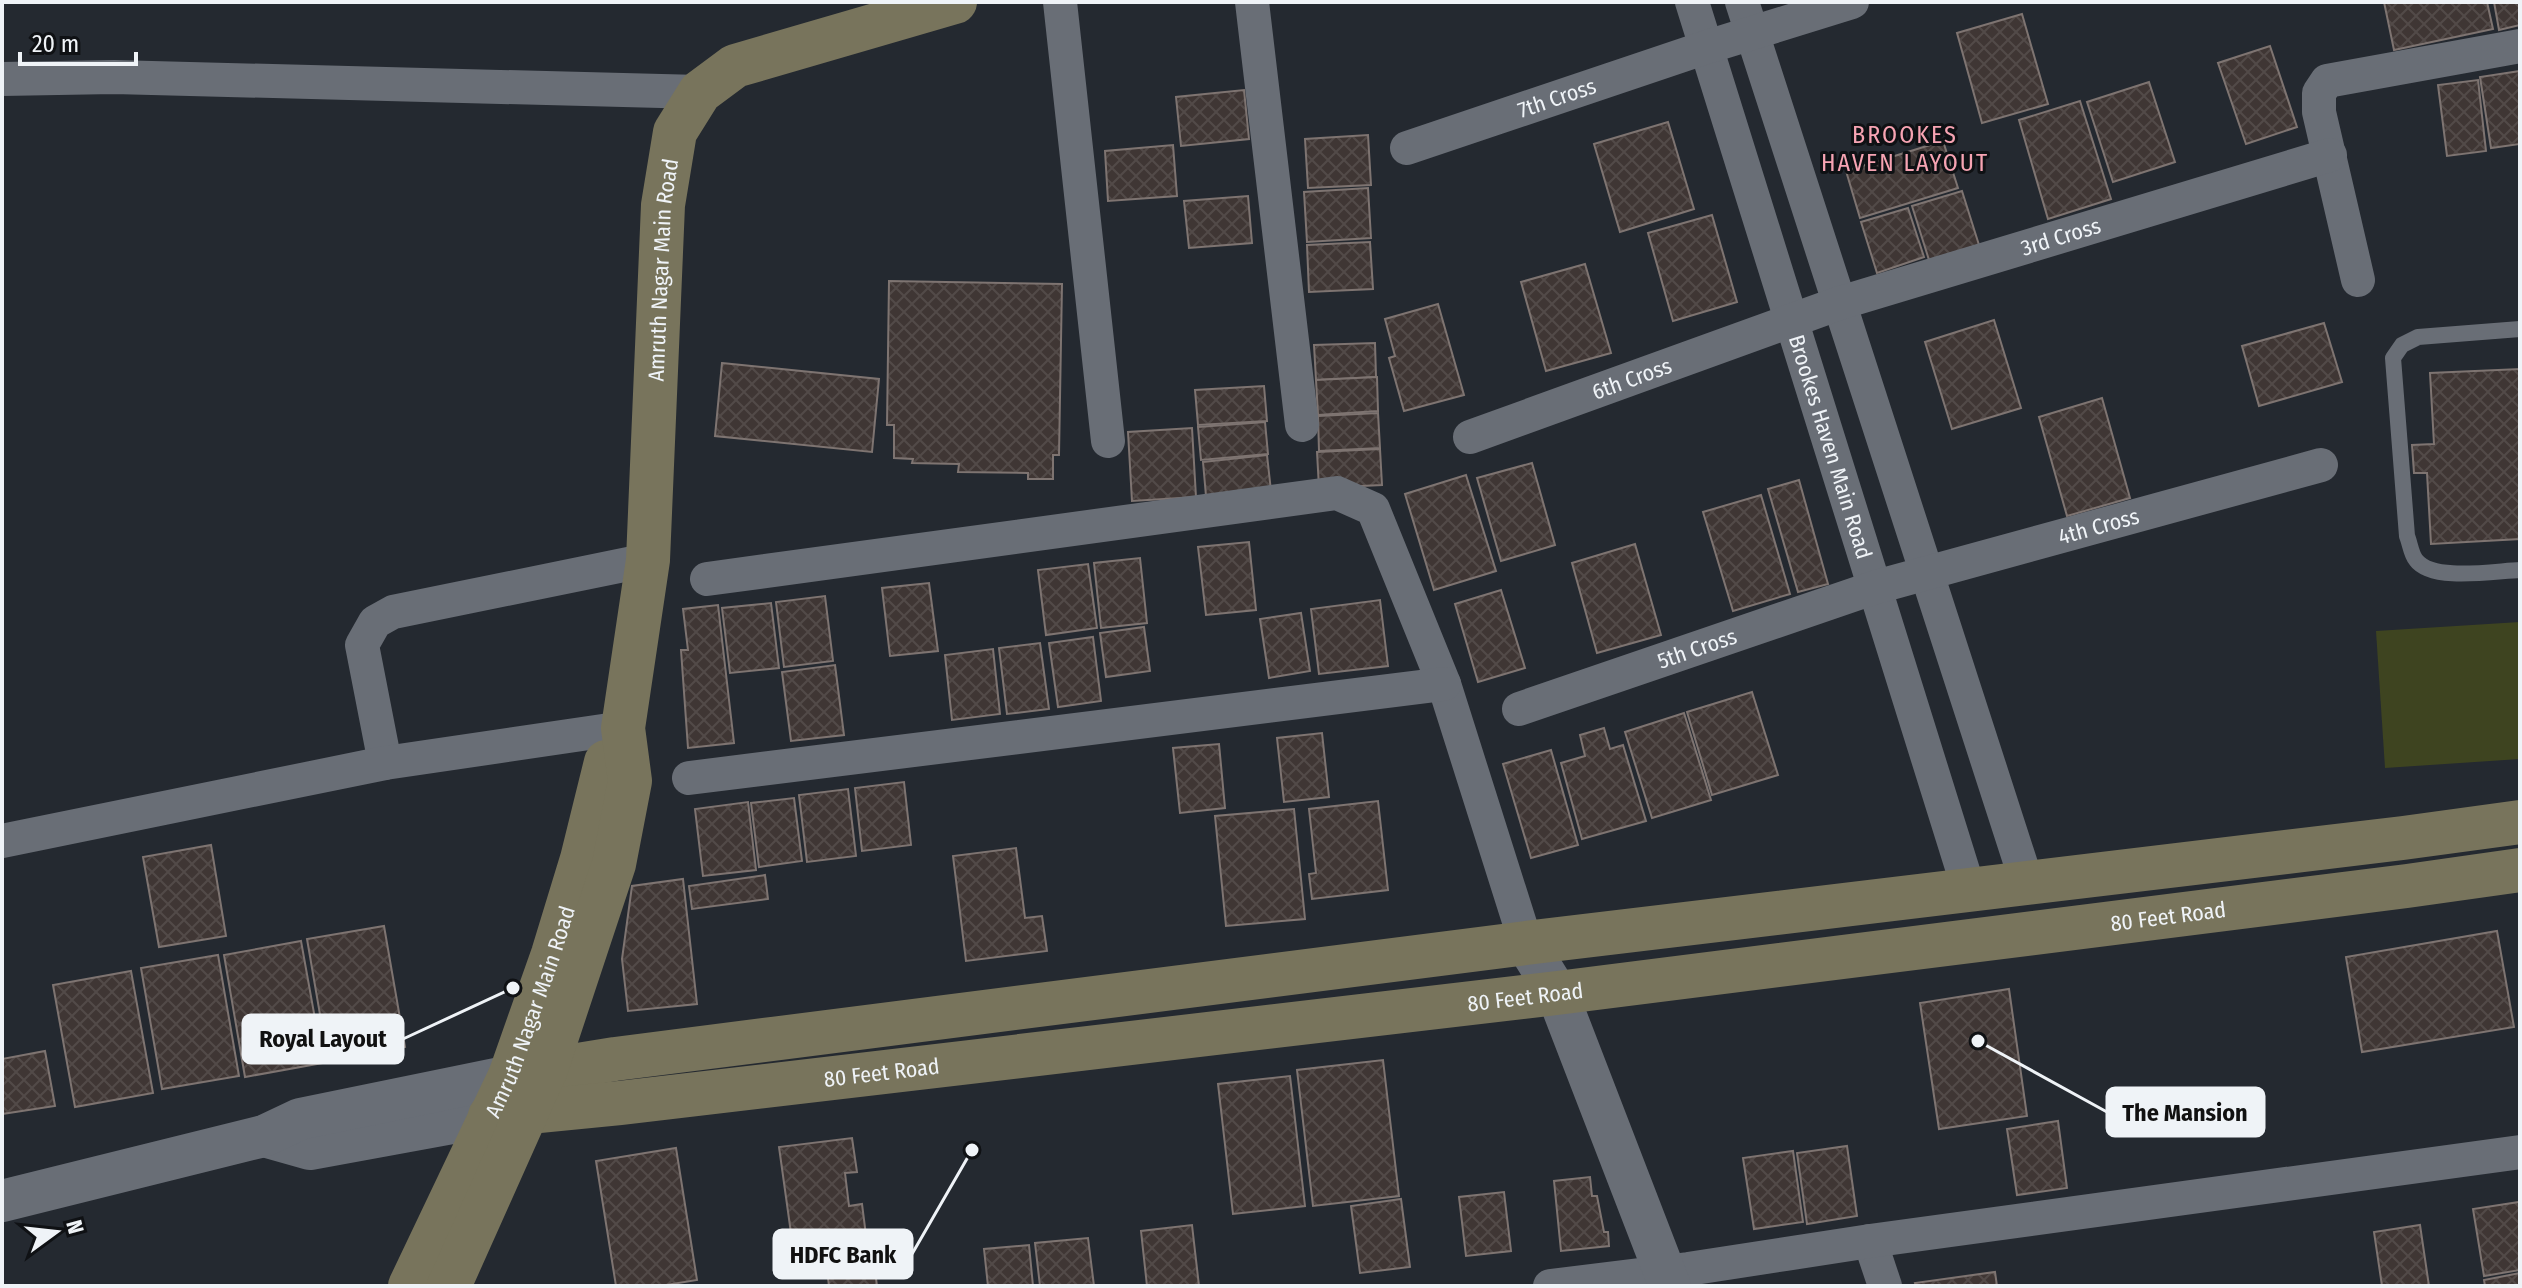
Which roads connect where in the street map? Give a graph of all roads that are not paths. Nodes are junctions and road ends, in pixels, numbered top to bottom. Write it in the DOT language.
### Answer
graph roads {
  1 [pos="955,2"];
  2 [pos="1060,2"];
  3 [pos="1252,2"];
  4 [pos="1692,2"];
  5 [pos="1852,2"];
  6 [pos="896,11"];
  7 [pos="1747,18"];
  8 [pos="2520,46"];
  9 [pos="1707,47"];
  10 [pos="2,79"];
  11 [pos="700,92"];
  12 [pos="1407,148"];
  13 [pos="2330,155"];
  14 [pos="2358,280"];
  15 [pos="1840,303"];
  16 [pos="1791,319"];
  17 [pos="2520,329"];
  18 [pos="1302,425"];
  19 [pos="1470,437"];
  20 [pos="1108,441"];
  21 [pos="2321,465"];
  22 [pos="648,560"];
  23 [pos="2520,570"];
  24 [pos="1927,571"];
  25 [pos="707,579"];
  26 [pos="1876,587"];
  27 [pos="1444,684"];
  28 [pos="1519,709"];
  29 [pos="623,728"];
  30 [pos="385,763"];
  31 [pos="689,778"];
  32 [pos="2520,822"];
  33 [pos="2403,838"];
  34 [pos="2,841"];
  35 [pos="2520,870"];
  36 [pos="2027,883"];
  37 [pos="2407,886"];
  38 [pos="1969,890"];
  39 [pos="1526,943"];
  40 [pos="1557,993"];
  41 [pos="519,1093"];
  42 [pos="2520,1152"];
  43 [pos="2,1201"];
  44 [pos="1870,1241"];
  45 [pos="1667,1279"];
  46 [pos="410,1286"];
  47 [pos="449,1286"];
  48 [pos="1550,1286"];
  49 [pos="1885,1286"];
  1 -- 6 [label="main road, Amruth Nagar Main Road"];
  2 -- 20 [label="street"];
  3 -- 18 [label="street"];
  4 -- 9 [label="street, Brookes Haven Main Road"];
  5 -- 7 [label="street, 7th Cross"];
  6 -- 11 [label="main road, Amruth Nagar Main Road"];
  7 -- 9 [label="street, 7th Cross"];
  7 -- 15 [label="street"];
  8 -- 13 [label="street"];
  9 -- 12 [label="street, 7th Cross"];
  9 -- 16 [label="street, Brookes Haven Main Road"];
  10 -- 11 [label="street"];
  11 -- 22 [label="main road, Amruth Nagar Main Road"];
  13 -- 14 [label="street"];
  13 -- 15 [label="street, 3rd Cross"];
  15 -- 16 [label="street, 3rd Cross"];
  15 -- 24 [label="street"];
  16 -- 19 [label="street, 6th Cross"];
  16 -- 26 [label="street, Brookes Haven Main Road"];
  17 -- 23 [label="lane"];
  21 -- 24 [label="street, 4th Cross"];
  22 -- 29 [label="main road, Amruth Nagar Main Road"];
  22 -- 30 [label="street"];
  24 -- 26 [label="street, 4th Cross"];
  24 -- 36 [label="street"];
  25 -- 27 [label="street"];
  26 -- 28 [label="street, 5th Cross"];
  26 -- 38 [label="street, Brookes Haven Main Road"];
  27 -- 31 [label="street"];
  27 -- 39 [label="street"];
  29 -- 30 [label="street"];
  29 -- 41 [label="main road, Amruth Nagar Main Road"];
  30 -- 34 [label="street"];
  32 -- 33 [label="main road"];
  33 -- 36 [label="main road"];
  33 -- 37 [label="main road"];
  35 -- 37 [label="main road, 80 Feet Road"];
  36 -- 38 [label="main road"];
  37 -- 40 [label="main road, 80 Feet Road"];
  38 -- 39 [label="main road"];
  39 -- 40 [label="street"];
  39 -- 41 [label="main road"];
  40 -- 41 [label="main road, 80 Feet Road"];
  40 -- 45 [label="street"];
  41 -- 43 [label="street"];
  41 -- 46 [label="main road, Amruth Nagar Main Road"];
  41 -- 47 [label="main road, Amruth Nagar Main Road"];
  42 -- 44 [label="street"];
  44 -- 45 [label="street"];
  44 -- 49 [label="street"];
  45 -- 48 [label="street"];
}
